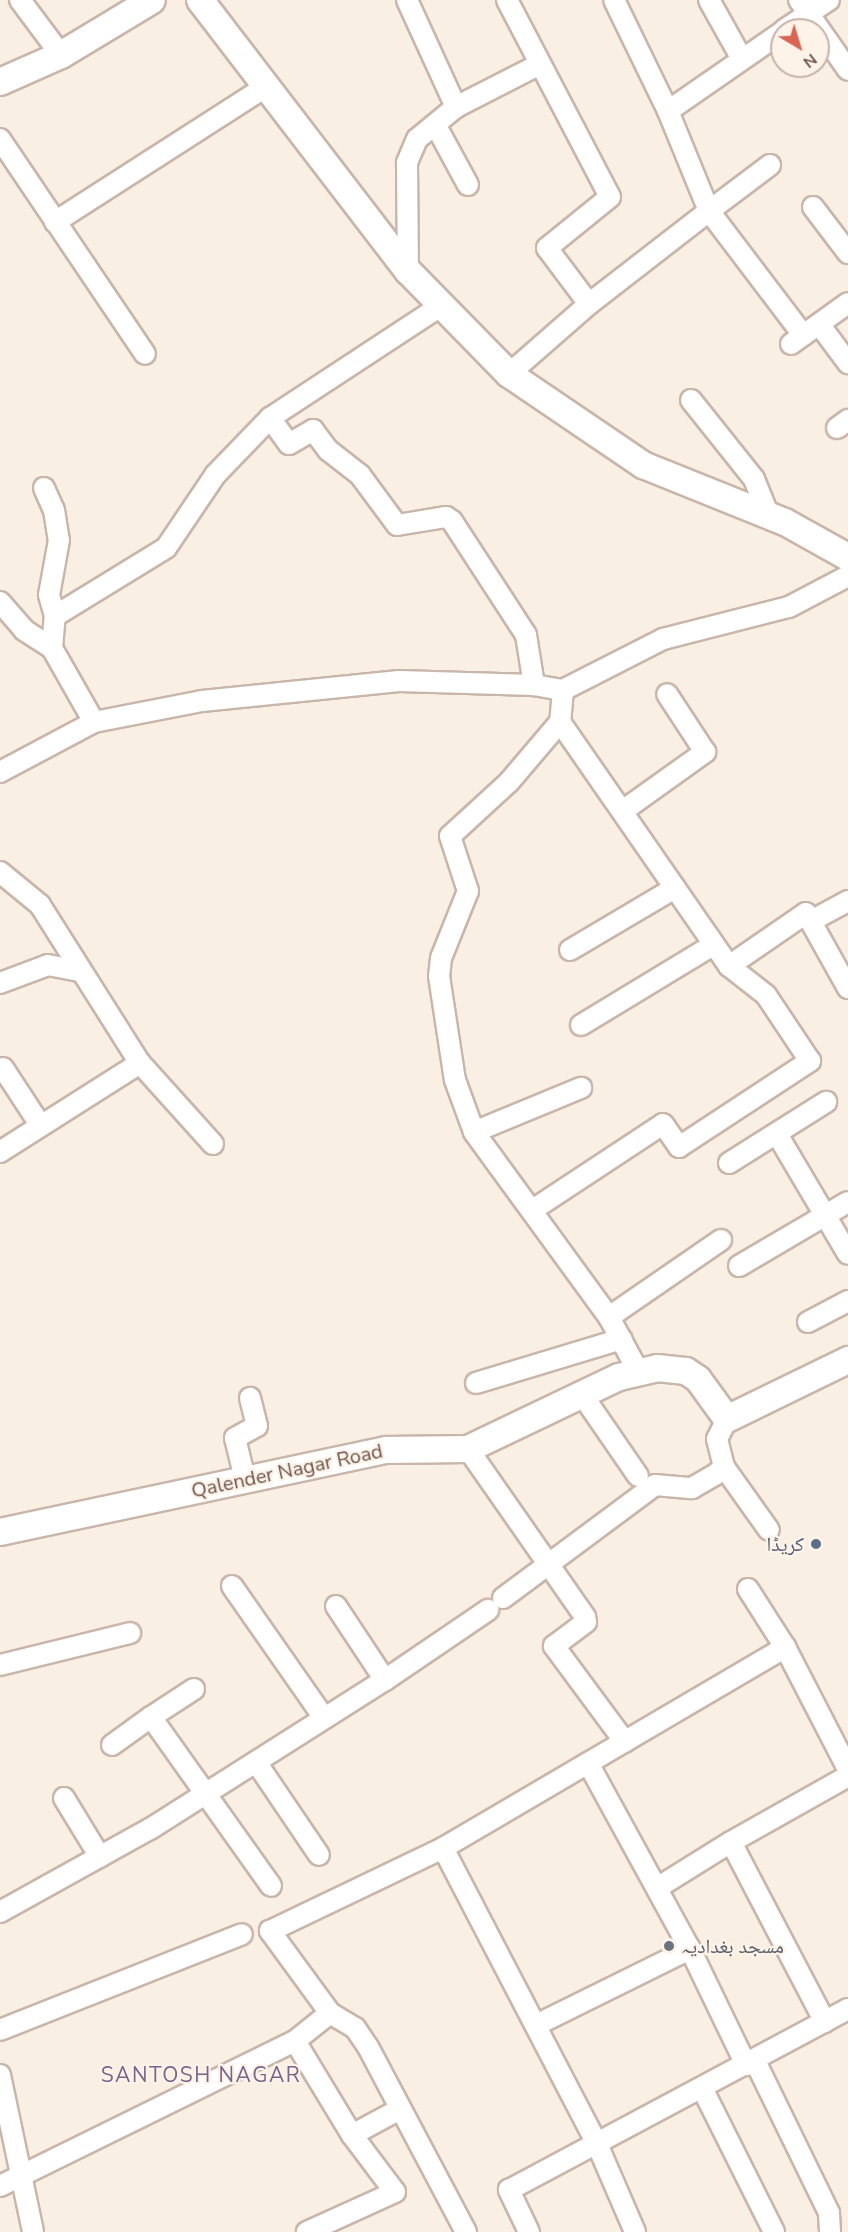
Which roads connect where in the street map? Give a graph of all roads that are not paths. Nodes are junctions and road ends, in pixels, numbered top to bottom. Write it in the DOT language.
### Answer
graph roads {
  1 [pos="20,0"];
  2 [pos="152,0"];
  3 [pos="200,0"];
  4 [pos="407,0"];
  5 [pos="507,0"];
  6 [pos="614,0"];
  7 [pos="709,0"];
  8 [pos="829,0"];
  9 [pos="803,7"];
  10 [pos="770,40"];
  11 [pos="61,55"];
  12 [pos="742,59"];
  13 [pos="538,65"];
  14 [pos="848,70"];
  15 [pos="0,82"];
  16 [pos="264,88"];
  17 [pos="456,107"];
  18 [pos="668,111"];
  19 [pos="436,126"];
  20 [pos="0,139"];
  21 [pos="770,165"];
  22 [pos="468,185"];
  23 [pos="813,207"];
  24 [pos="709,211"];
  25 [pos="55,222"];
  26 [pos="848,253"];
  27 [pos="408,271"];
  28 [pos="848,303"];
  29 [pos="589,304"];
  30 [pos="442,305"];
  31 [pos="804,334"];
  32 [pos="145,354"];
  33 [pos="848,363"];
  34 [pos="509,374"];
  35 [pos="691,400"];
  36 [pos="270,418"];
  37 [pos="44,488"];
  38 [pos="769,516"];
  39 [pos="848,557"];
  40 [pos="848,576"];
  41 [pos="0,602"];
  42 [pos="56,616"];
  43 [pos="52,648"];
  44 [pos="534,685"];
  45 [pos="563,690"];
  46 [pos="667,694"];
  47 [pos="94,722"];
  48 [pos="560,722"];
  49 [pos="0,772"];
  50 [pos="624,810"];
  51 [pos="0,872"];
  52 [pos="675,888"];
  53 [pos="848,901"];
  54 [pos="811,921"];
  55 [pos="713,945"];
  56 [pos="570,950"];
  57 [pos="729,966"];
  58 [pos="80,971"];
  59 [pos="0,983"];
  60 [pos="848,988"];
  61 [pos="581,1025"];
  62 [pos="140,1063"];
  63 [pos="3,1068"];
  64 [pos="580,1088"];
  65 [pos="826,1102"];
  66 [pos="41,1126"];
  67 [pos="474,1132"];
  68 [pos="777,1134"];
  69 [pos="213,1144"];
  70 [pos="0,1152"];
  71 [pos="729,1163"];
  72 [pos="848,1202"];
  73 [pos="534,1209"];
  74 [pos="825,1215"];
  75 [pos="721,1240"];
  76 [pos="848,1254"];
  77 [pos="739,1266"];
  78 [pos="848,1301"];
  79 [pos="609,1317"];
  80 [pos="808,1322"];
  81 [pos="622,1339"];
  82 [pos="848,1359"];
  83 [pos="638,1371"];
  84 [pos="476,1383"];
  85 [pos="582,1396"];
  86 [pos="250,1398"];
  87 [pos="727,1419"];
  88 [pos="468,1449"];
  89 [pos="724,1467"];
  90 [pos="638,1476"];
  91 [pos="245,1479"];
  92 [pos="769,1530"];
  93 [pos="0,1532"];
  94 [pos="549,1565"];
  95 [pos="232,1586"];
  96 [pos="748,1589"];
  97 [pos="336,1606"];
  98 [pos="130,1633"];
  99 [pos="785,1647"];
  100 [pos="0,1665"];
  101 [pos="385,1680"];
  102 [pos="194,1689"];
  103 [pos="151,1717"];
  104 [pos="324,1719"];
  105 [pos="625,1742"];
  106 [pos="112,1745"];
  107 [pos="256,1762"];
  108 [pos="588,1763"];
  109 [pos="848,1769"];
  110 [pos="848,1776"];
  111 [pos="203,1795"];
  112 [pos="64,1798"];
  113 [pos="731,1842"];
  114 [pos="443,1848"];
  115 [pos="319,1854"];
  116 [pos="100,1857"];
  117 [pos="271,1886"];
  118 [pos="657,1888"];
  119 [pos="0,1912"];
  120 [pos="242,1934"];
  121 [pos="690,1949"];
  122 [pos="848,2009"];
  123 [pos="330,2013"];
  124 [pos="825,2022"];
  125 [pos="537,2025"];
  126 [pos="0,2030"];
  127 [pos="295,2041"];
  128 [pos="751,2063"];
  129 [pos="0,2075"];
  130 [pos="702,2088"];
  131 [pos="398,2110"];
  132 [pos="352,2135"];
  133 [pos="597,2144"];
  134 [pos="22,2176"];
  135 [pos="0,2186"];
  136 [pos="33,2232"];
  137 [pos="307,2232"];
  138 [pos="466,2232"];
  139 [pos="529,2232"];
  140 [pos="635,2232"];
  141 [pos="774,2232"];
  142 [pos="830,2232"];
  1 -- 11 [label="street"];
  2 -- 11 [label="street"];
  3 -- 16 [label="street"];
  4 -- 17 [label="street"];
  5 -- 13 [label="street"];
  6 -- 18 [label="street"];
  7 -- 12 [label="street"];
  8 -- 9 [label="street"];
  9 -- 14 [label="street"];
  10 -- 12 [label="street"];
  11 -- 15 [label="street"];
  12 -- 18 [label="street"];
  13 -- 17 [label="street"];
  13 -- 29 [label="street"];
  16 -- 25 [label="street"];
  16 -- 27 [label="street"];
  17 -- 19 [label="street"];
  18 -- 24 [label="street"];
  19 -- 22 [label="street"];
  19 -- 27 [label="street"];
  20 -- 25 [label="street"];
  21 -- 24 [label="street"];
  23 -- 26 [label="street"];
  24 -- 29 [label="street"];
  24 -- 31 [label="street"];
  25 -- 32 [label="street"];
  27 -- 30 [label="street"];
  28 -- 31 [label="street"];
  29 -- 34 [label="street"];
  30 -- 34 [label="street"];
  30 -- 36 [label="street"];
  31 -- 33 [label="street"];
  34 -- 38 [label="street"];
  35 -- 38 [label="street"];
  36 -- 42 [label="street"];
  36 -- 44 [label="street"];
  37 -- 42 [label="street"];
  38 -- 39 [label="street"];
  40 -- 45 [label="street"];
  41 -- 43 [label="street"];
  42 -- 43 [label="street"];
  43 -- 47 [label="street"];
  44 -- 45 [label="street"];
  44 -- 47 [label="street"];
  45 -- 48 [label="street"];
  46 -- 50 [label="street"];
  47 -- 49 [label="street"];
  48 -- 50 [label="street"];
  48 -- 67 [label="street"];
  50 -- 52 [label="street"];
  51 -- 58 [label="street"];
  52 -- 55 [label="street"];
  52 -- 56 [label="street"];
  53 -- 54 [label="street"];
  54 -- 57 [label="street"];
  54 -- 60 [label="street"];
  55 -- 57 [label="street"];
  55 -- 61 [label="street"];
  57 -- 73 [label="street"];
  58 -- 59 [label="street"];
  58 -- 62 [label="street"];
  62 -- 66 [label="street"];
  62 -- 69 [label="street"];
  63 -- 66 [label="street"];
  64 -- 67 [label="street"];
  65 -- 68 [label="street"];
  66 -- 70 [label="street"];
  67 -- 73 [label="street"];
  68 -- 71 [label="street"];
  68 -- 74 [label="street"];
  72 -- 74 [label="street"];
  73 -- 79 [label="street"];
  74 -- 76 [label="street"];
  74 -- 77 [label="street"];
  75 -- 79 [label="street"];
  78 -- 80 [label="street"];
  79 -- 81 [label="street"];
  81 -- 83 [label="street"];
  81 -- 84 [label="street"];
  82 -- 87 [label="street"];
  83 -- 85 [label="street, Qalender Nagar Road"];
  83 -- 87 [label="street, Qalender Nagar Road"];
  85 -- 88 [label="street, Qalender Nagar Road"];
  85 -- 90 [label="street"];
  86 -- 91 [label="street"];
  87 -- 89 [label="street"];
  88 -- 91 [label="street, Qalender Nagar Road"];
  88 -- 94 [label="street"];
  89 -- 92 [label="street"];
  89 -- 94 [label="street"];
  91 -- 93 [label="street, Qalender Nagar Road"];
  94 -- 101 [label="street"];
  94 -- 105 [label="street"];
  95 -- 104 [label="street"];
  96 -- 99 [label="street"];
  97 -- 101 [label="street"];
  98 -- 100 [label="street"];
  99 -- 105 [label="street"];
  99 -- 109 [label="street"];
  101 -- 104 [label="street"];
  102 -- 103 [label="street"];
  103 -- 106 [label="street"];
  103 -- 111 [label="street"];
  104 -- 107 [label="street"];
  105 -- 108 [label="street"];
  107 -- 111 [label="street"];
  107 -- 115 [label="street"];
  108 -- 114 [label="street"];
  108 -- 118 [label="street"];
  110 -- 113 [label="street"];
  111 -- 116 [label="street"];
  111 -- 117 [label="street"];
  112 -- 116 [label="street"];
  113 -- 118 [label="street"];
  113 -- 124 [label="street"];
  114 -- 123 [label="street"];
  114 -- 125 [label="street"];
  116 -- 119 [label="street"];
  118 -- 121 [label="street"];
  120 -- 126 [label="street"];
  121 -- 125 [label="street"];
  121 -- 128 [label="street"];
  122 -- 124 [label="street"];
  123 -- 127 [label="street"];
  123 -- 131 [label="street"];
  124 -- 128 [label="street"];
  125 -- 133 [label="street"];
  127 -- 132 [label="street"];
  127 -- 134 [label="street"];
  128 -- 130 [label="street"];
  128 -- 142 [label="street"];
  129 -- 134 [label="street"];
  130 -- 133 [label="street"];
  130 -- 141 [label="street"];
  131 -- 132 [label="street"];
  131 -- 138 [label="street"];
  132 -- 137 [label="street"];
  133 -- 139 [label="street"];
  133 -- 140 [label="street"];
  134 -- 135 [label="street"];
  134 -- 136 [label="street"];
}
